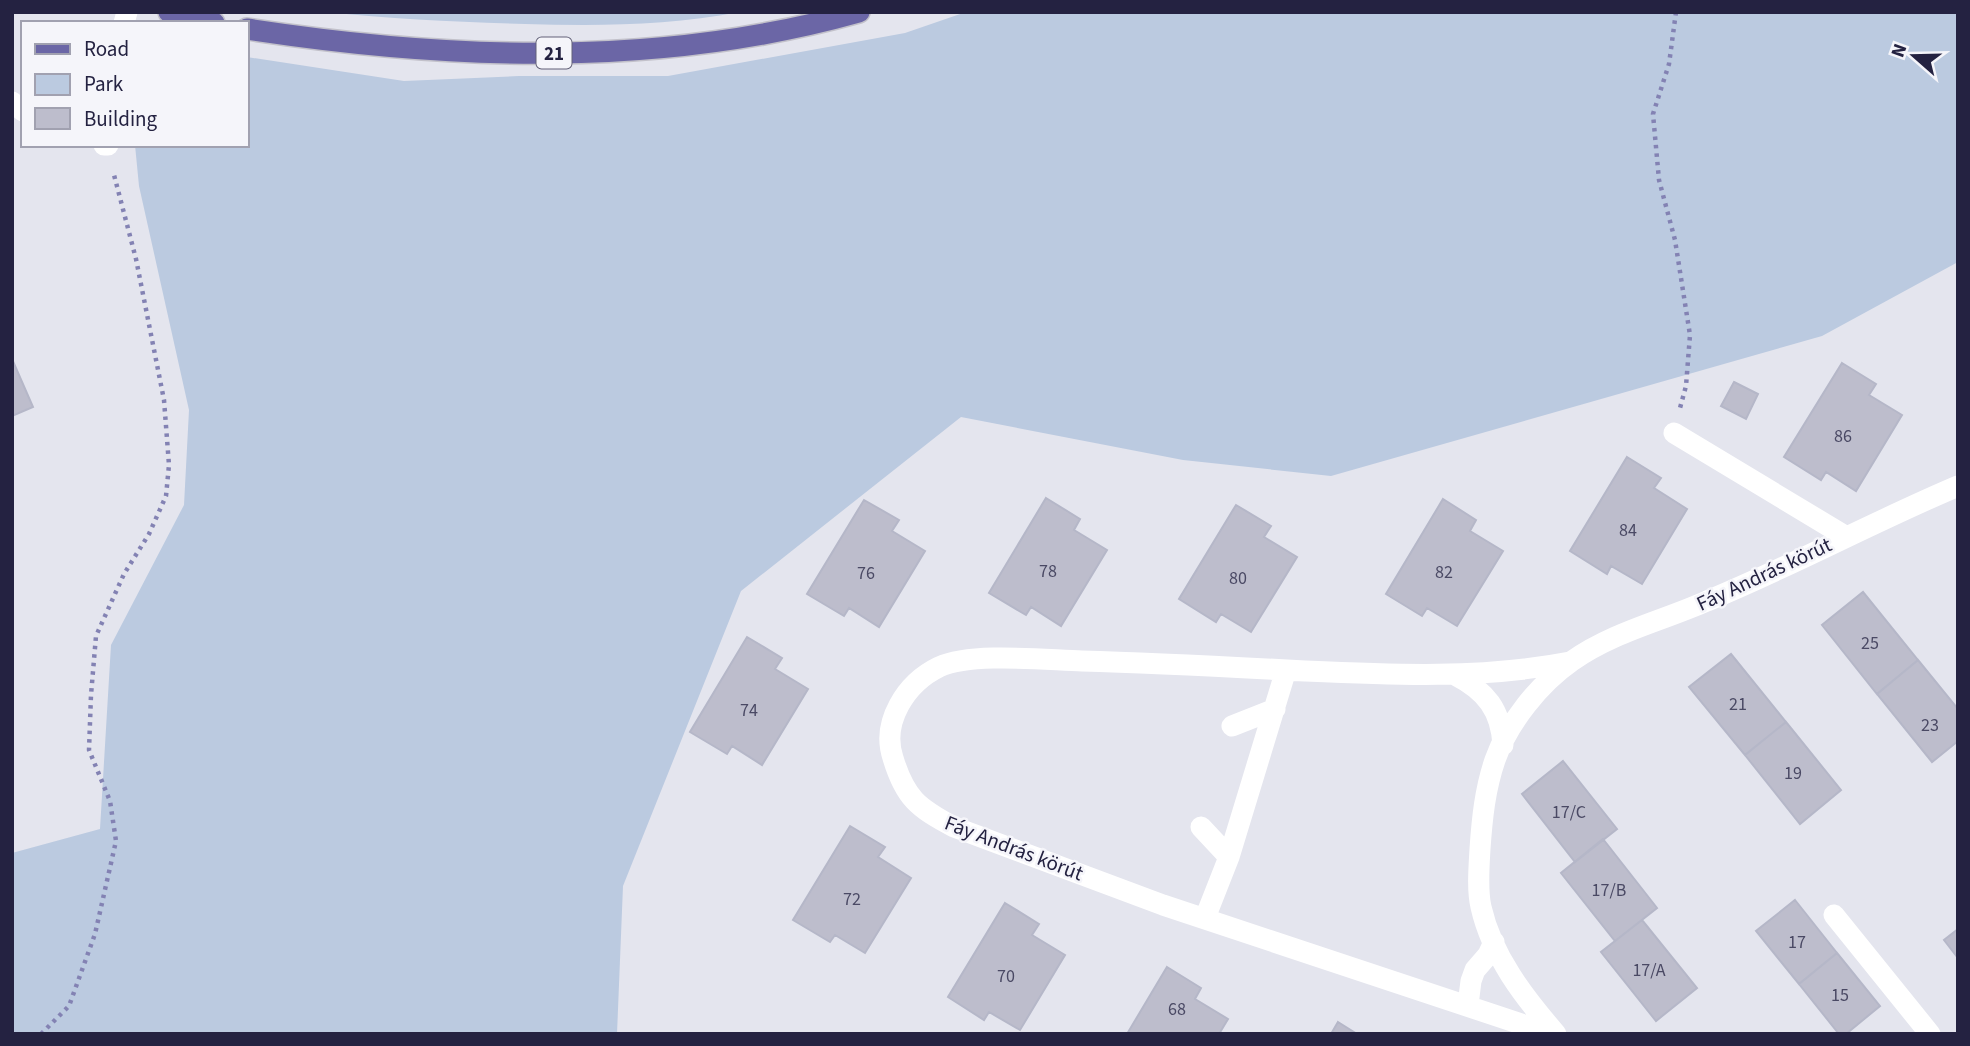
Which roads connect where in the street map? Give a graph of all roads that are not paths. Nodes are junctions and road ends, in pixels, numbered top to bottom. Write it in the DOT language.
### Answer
graph roads {
  1 [pos="169,12"];
  2 [pos="859,12"];
  3 [pos="206,21"];
  4 [pos="248,29"];
  5 [pos="1675,433"];
  6 [pos="1958,485"];
  7 [pos="1846,536"];
  8 [pos="1570,662"];
  9 [pos="1286,670"];
  10 [pos="1455,675"];
  11 [pos="1275,709"];
  12 [pos="1232,726"];
  13 [pos="1503,745"];
  14 [pos="1201,827"];
  15 [pos="1229,857"];
  16 [pos="1834,915"];
  17 [pos="1205,918"];
  18 [pos="1494,942"];
  19 [pos="1468,1005"];
  20 [pos="1553,1034"];
  21 [pos="1930,1034"];
  1 -- 3 [label="main road"];
  2 -- 4 [label="main road, 21"];
  5 -- 7 [label="street"];
  6 -- 7 [label="street, Fáy András körút"];
  7 -- 8 [label="street, Fáy András körút"];
  8 -- 10 [label="street, Fáy András körút"];
  8 -- 13 [label="street, Fáy András körút"];
  9 -- 10 [label="street, Fáy András körút"];
  9 -- 11 [label="street"];
  9 -- 17 [label="street, Fáy András körút"];
  10 -- 13 [label="street"];
  11 -- 12 [label="street"];
  11 -- 15 [label="street"];
  13 -- 18 [label="street, Fáy András körút"];
  14 -- 15 [label="street"];
  15 -- 17 [label="street"];
  16 -- 21 [label="street"];
  17 -- 19 [label="street, Fáy András körút"];
  18 -- 19 [label="street"];
  18 -- 20 [label="street, Fáy András körút"];
  19 -- 20 [label="street, Fáy András körút"];
}
